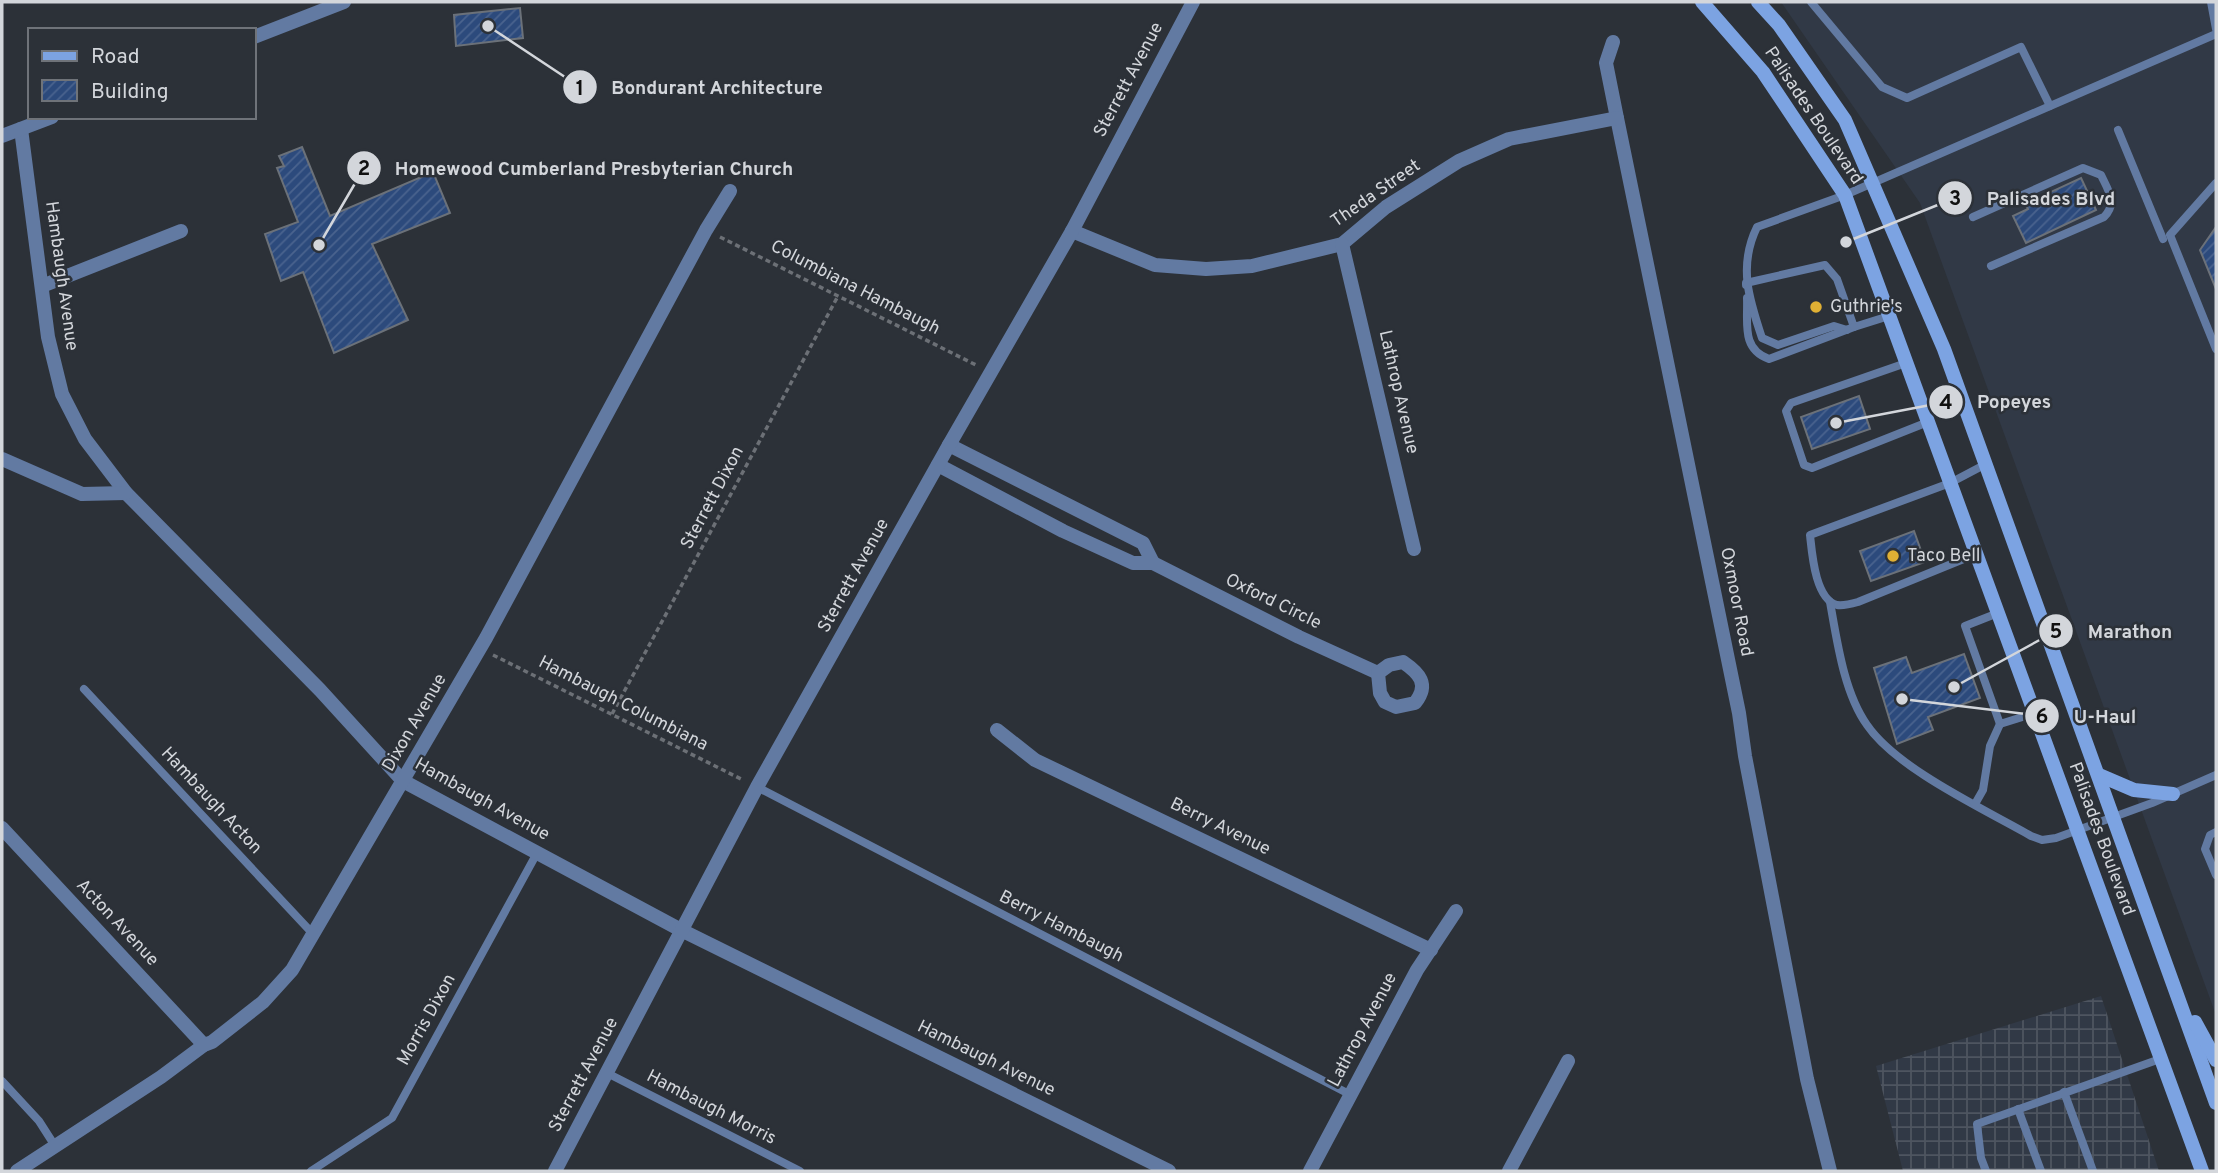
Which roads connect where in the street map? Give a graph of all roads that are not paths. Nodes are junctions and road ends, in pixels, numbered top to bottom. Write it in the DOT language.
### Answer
graph roads {
  1 [pos="344,2"];
  2 [pos="1193,2"];
  3 [pos="1702,2"];
  4 [pos="1758,2"];
  5 [pos="1811,2"];
  6 [pos="2211,2"];
  7 [pos="2216,32"];
  8 [pos="256,36"];
  9 [pos="1613,42"];
  10 [pos="2050,106"];
  11 [pos="1617,118"];
  12 [pos="47,119"];
  13 [pos="21,129"];
  14 [pos="2118,130"];
  15 [pos="2,136"];
  16 [pos="1872,183"];
  17 [pos="2216,183"];
  18 [pos="730,191"];
  19 [pos="1845,195"];
  20 [pos="1973,217"];
  21 [pos="181,231"];
  22 [pos="1072,231"];
  23 [pos="2162,239"];
  24 [pos="1342,244"];
  25 [pos="1991,266"];
  26 [pos="1746,283"];
  27 [pos="42,286"];
  28 [pos="1889,316"];
  29 [pos="1850,328"];
  30 [pos="2216,349"];
  31 [pos="1906,363"];
  32 [pos="1928,422"];
  33 [pos="948,445"];
  34 [pos="2,459"];
  35 [pos="1986,464"];
  36 [pos="939,465"];
  37 [pos="1950,483"];
  38 [pos="126,493"];
  39 [pos="1075,509"];
  40 [pos="1063,531"];
  41 [pos="1414,549"];
  42 [pos="1976,554"];
  43 [pos="1153,563"];
  44 [pos="1830,602"];
  45 [pos="1998,613"];
  46 [pos="1378,673"];
  47 [pos="85,689"];
  48 [pos="2035,713"];
  49 [pos="2000,724"];
  50 [pos="997,730"];
  51 [pos="2099,775"];
  52 [pos="2216,775"];
  53 [pos="403,781"];
  54 [pos="757,787"];
  55 [pos="2172,794"];
  56 [pos="1976,804"];
  57 [pos="2114,817"];
  58 [pos="2,828"];
  59 [pos="2078,831"];
  60 [pos="2216,832"];
  61 [pos="537,853"];
  62 [pos="2216,875"];
  63 [pos="1456,911"];
  64 [pos="681,930"];
  65 [pos="314,935"];
  66 [pos="1431,950"];
  67 [pos="2176,989"];
  68 [pos="204,1045"];
  69 [pos="2160,1059"];
  70 [pos="2216,1060"];
  71 [pos="1568,1061"];
  72 [pos="607,1073"];
  73 [pos="2,1081"];
  74 [pos="2064,1092"];
  75 [pos="1351,1095"];
  76 [pos="2216,1103"];
  77 [pos="2018,1109"];
  78 [pos="55,1146"];
  79 [pos="17,1171"];
  80 [pos="311,1171"];
  81 [pos="555,1171"];
  82 [pos="800,1171"];
  83 [pos="1169,1171"];
  84 [pos="1310,1171"];
  85 [pos="1508,1171"];
  86 [pos="1830,1171"];
  87 [pos="1986,1171"];
  88 [pos="2041,1171"];
  89 [pos="2093,1171"];
  90 [pos="2202,1171"];
  1 -- 8 [label="street"];
  2 -- 22 [label="street, Sterrett Avenue"];
  3 -- 19 [label="main road, Palisades Boulevard"];
  4 -- 16 [label="main road, Palisades Boulevard"];
  5 -- 10 [label="lane"];
  6 -- 7 [label="lane"];
  7 -- 10 [label="lane"];
  9 -- 11 [label="street, Oxmoor Road"];
  10 -- 16 [label="lane"];
  11 -- 24 [label="street, Theda Street"];
  11 -- 86 [label="street, Oxmoor Road"];
  12 -- 13 [label="street"];
  13 -- 15 [label="street"];
  13 -- 27 [label="street, Hambaugh Avenue"];
  14 -- 23 [label="lane"];
  16 -- 19 [label="lane"];
  16 -- 35 [label="main road, Palisades Boulevard"];
  17 -- 30 [label="lane"];
  18 -- 53 [label="street, Dixon Avenue"];
  19 -- 26 [label="lane"];
  19 -- 28 [label="main road, Palisades Boulevard"];
  20 -- 25 [label="lane"];
  21 -- 27 [label="street"];
  22 -- 24 [label="street, Theda Street"];
  22 -- 33 [label="street, Sterrett Avenue"];
  24 -- 41 [label="street, Lathrop Avenue"];
  26 -- 29 [label="lane"];
  26 -- 29 [label="lane"];
  26 -- 29 [label="lane"];
  27 -- 38 [label="street, Hambaugh Avenue"];
  28 -- 29 [label="lane"];
  28 -- 31 [label="main road, Palisades Boulevard"];
  31 -- 32 [label="main road, Palisades Boulevard"];
  31 -- 32 [label="lane"];
  32 -- 37 [label="main road, Palisades Boulevard"];
  33 -- 36 [label="street, Sterrett Avenue"];
  33 -- 39 [label="street, Oxford Circle"];
  34 -- 38 [label="street"];
  35 -- 37 [label="lane"];
  35 -- 51 [label="main road, Palisades Boulevard"];
  36 -- 40 [label="street, Oxford Circle"];
  36 -- 54 [label="street, Sterrett Avenue"];
  37 -- 42 [label="main road, Palisades Boulevard"];
  37 -- 44 [label="lane"];
  38 -- 53 [label="street, Hambaugh Avenue"];
  39 -- 40 [label="street"];
  39 -- 43 [label="street, Oxford Circle"];
  40 -- 43 [label="street, Oxford Circle"];
  42 -- 44 [label="lane"];
  42 -- 45 [label="main road, Palisades Boulevard"];
  43 -- 46 [label="street, Oxford Circle"];
  44 -- 56 [label="lane"];
  45 -- 48 [label="main road, Palisades Boulevard"];
  45 -- 49 [label="lane"];
  47 -- 65 [label="lane, Hambaugh Acton"];
  48 -- 49 [label="lane"];
  48 -- 59 [label="main road, Palisades Boulevard"];
  49 -- 56 [label="lane"];
  50 -- 66 [label="street, Berry Avenue"];
  51 -- 55 [label="main road"];
  51 -- 57 [label="main road, Palisades Boulevard"];
  52 -- 55 [label="lane"];
  53 -- 61 [label="street, Hambaugh Avenue"];
  53 -- 65 [label="street, Dixon Avenue"];
  54 -- 64 [label="street, Sterrett Avenue"];
  54 -- 75 [label="lane, Berry Hambaugh"];
  55 -- 57 [label="lane"];
  56 -- 59 [label="lane"];
  57 -- 59 [label="lane"];
  57 -- 67 [label="main road, Palisades Boulevard"];
  58 -- 68 [label="street, Acton Avenue"];
  59 -- 69 [label="main road, Palisades Boulevard"];
  60 -- 62 [label="lane"];
  61 -- 64 [label="street, Hambaugh Avenue"];
  61 -- 80 [label="lane, Morris Dixon"];
  63 -- 66 [label="street, Lathrop Avenue"];
  64 -- 72 [label="street, Sterrett Avenue"];
  64 -- 83 [label="street, Hambaugh Avenue"];
  65 -- 68 [label="street, Dixon Avenue"];
  66 -- 75 [label="street, Lathrop Avenue"];
  67 -- 70 [label="main road"];
  67 -- 76 [label="main road, Palisades Boulevard"];
  68 -- 78 [label="street, Dixon Avenue"];
  69 -- 74 [label="lane"];
  69 -- 90 [label="main road, Palisades Boulevard"];
  71 -- 85 [label="street"];
  72 -- 81 [label="street, Sterrett Avenue"];
  72 -- 82 [label="lane, Hambaugh Morris"];
  73 -- 78 [label="lane"];
  74 -- 77 [label="lane"];
  74 -- 89 [label="lane"];
  75 -- 84 [label="street, Lathrop Avenue"];
  77 -- 87 [label="lane"];
  77 -- 88 [label="lane"];
  78 -- 79 [label="street, Dixon Avenue"];
}
